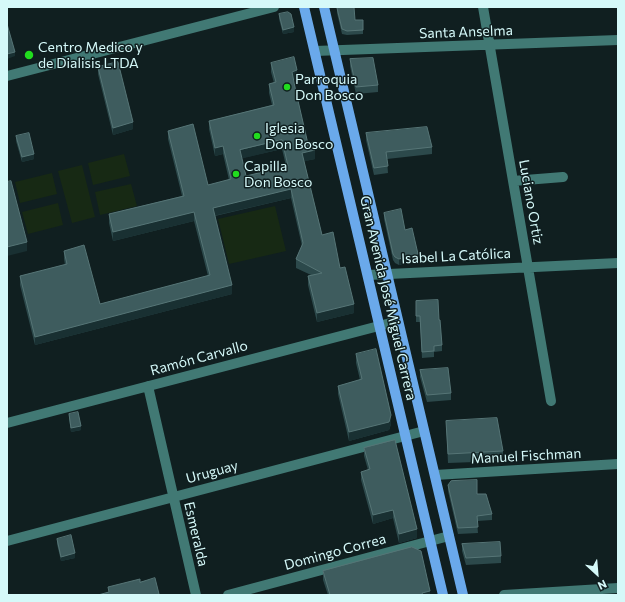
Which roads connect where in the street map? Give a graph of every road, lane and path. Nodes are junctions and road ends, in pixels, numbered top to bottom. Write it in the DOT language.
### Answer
graph roads {
  1 [pos="274,7"];
  2 [pos="304,7"];
  3 [pos="324,7"];
  4 [pos="483,7"];
  5 [pos="618,40"];
  6 [pos="489,45"];
  7 [pos="334,50"];
  8 [pos="315,51"];
  9 [pos="7,76"];
  10 [pos="563,177"];
  11 [pos="513,181"];
  12 [pos="618,263"];
  13 [pos="528,267"];
  14 [pos="387,273"];
  15 [pos="368,275"];
  16 [pos="398,321"];
  17 [pos="380,325"];
  18 [pos="148,386"];
  19 [pos="551,401"];
  20 [pos="7,423"];
  21 [pos="424,431"];
  22 [pos="406,436"];
  23 [pos="618,464"];
  24 [pos="435,475"];
  25 [pos="173,497"];
  26 [pos="449,536"];
  27 [pos="7,541"];
  28 [pos="431,541"];
  29 [pos="618,588"];
  30 [pos="196,595"];
  31 [pos="228,595"];
  32 [pos="443,595"];
  33 [pos="463,595"];
  34 [pos="504,595"];
  1 -- 9 [label="street"];
  2 -- 8 [label="main road, Gran Avenida José Miguel Carrera"];
  3 -- 7 [label="main road, Gran Avenida José Miguel Carrera"];
  4 -- 6 [label="street, Luciano Ortiz"];
  5 -- 6 [label="street, Santa Anselma"];
  6 -- 7 [label="street, Santa Anselma"];
  6 -- 11 [label="street, Luciano Ortiz"];
  7 -- 8 [label="street, Santa Anselma"];
  7 -- 14 [label="main road, Gran Avenida José Miguel Carrera"];
  8 -- 15 [label="main road, Gran Avenida José Miguel Carrera"];
  10 -- 11 [label="street"];
  11 -- 13 [label="street, Luciano Ortiz"];
  12 -- 13 [label="street, Isabel La Católica"];
  13 -- 14 [label="street, Isabel La Católica"];
  13 -- 19 [label="street, Luciano Ortiz"];
  14 -- 15 [label="street, Isabel La Católica"];
  14 -- 16 [label="main road, Gran Avenida José Miguel Carrera"];
  15 -- 17 [label="main road, Gran Avenida José Miguel Carrera"];
  16 -- 17 [label="street, Ramón Carvallo"];
  16 -- 21 [label="main road, Gran Avenida José Miguel Carrera"];
  17 -- 18 [label="street, Ramón Carvallo"];
  17 -- 22 [label="main road, Gran Avenida José Miguel Carrera"];
  18 -- 20 [label="street, Ramón Carvallo"];
  18 -- 25 [label="street, Esmeralda"];
  21 -- 22 [label="street, Uruguay"];
  21 -- 24 [label="main road, Gran Avenida José Miguel Carrera"];
  22 -- 25 [label="street, Uruguay"];
  22 -- 28 [label="main road, Gran Avenida José Miguel Carrera"];
  23 -- 24 [label="street, Manuel Fischman"];
  24 -- 26 [label="main road, Gran Avenida José Miguel Carrera"];
  25 -- 27 [label="street, Uruguay"];
  25 -- 30 [label="street, Esmeralda"];
  26 -- 28 [label="street, Domingo Correa"];
  26 -- 33 [label="main road, Gran Avenida José Miguel Carrera"];
  28 -- 31 [label="street, Domingo Correa"];
  28 -- 32 [label="main road, Gran Avenida José Miguel Carrera"];
  29 -- 34 [label="street"];
}
